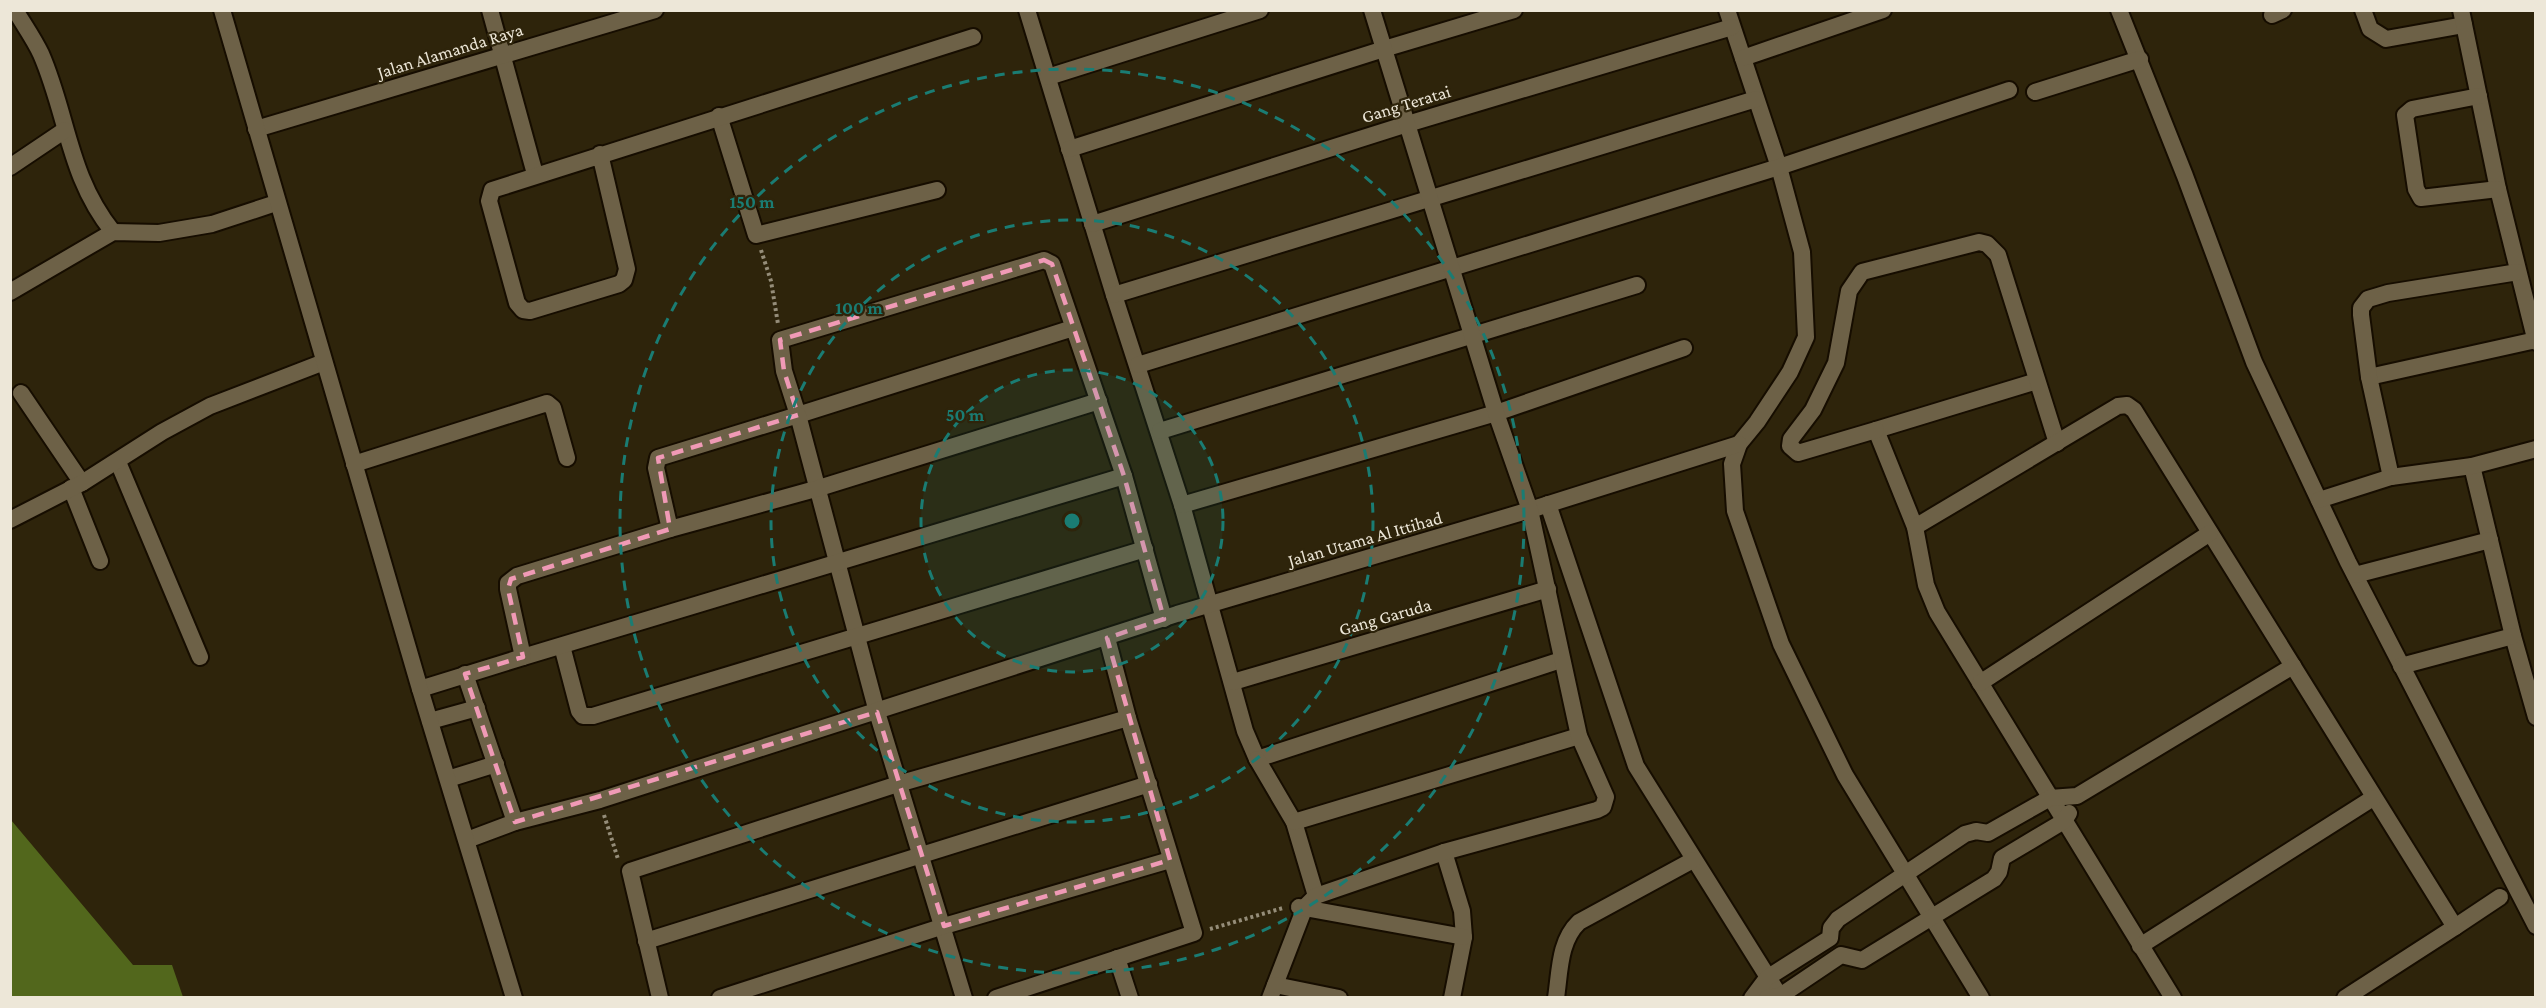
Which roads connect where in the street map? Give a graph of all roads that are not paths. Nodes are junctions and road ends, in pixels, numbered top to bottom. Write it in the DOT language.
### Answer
graph roads {
  1 [pos="15,10"];
  2 [pos="222,10"];
  3 [pos="490,10"];
  4 [pos="655,10"];
  5 [pos="1027,10"];
  6 [pos="1260,10"];
  7 [pos="1372,10"];
  8 [pos="1514,10"];
  9 [pos="1883,10"];
  10 [pos="2119,10"];
  11 [pos="2363,10"];
  12 [pos="2463,18"];
  13 [pos="1730,19"];
  14 [pos="973,37"];
  15 [pos="1384,49"];
  16 [pos="503,56"];
  17 [pos="1743,58"];
  18 [pos="2140,59"];
  19 [pos="1048,77"];
  20 [pos="2009,90"];
  21 [pos="2035,92"];
  22 [pos="2479,96"];
  23 [pos="1756,99"];
  24 [pos="719,116"];
  25 [pos="1407,124"];
  26 [pos="256,129"];
  27 [pos="65,130"];
  28 [pos="1070,149"];
  29 [pos="600,154"];
  30 [pos="10,167"];
  31 [pos="1779,167"];
  32 [pos="535,174"];
  33 [pos="2498,189"];
  34 [pos="937,190"];
  35 [pos="1430,199"];
  36 [pos="276,203"];
  37 [pos="1092,224"];
  38 [pos="113,232"];
  39 [pos="1451,267"];
  40 [pos="2518,272"];
  41 [pos="1636,285"];
  42 [pos="10,292"];
  43 [pos="1114,295"];
  44 [pos="1073,328"];
  45 [pos="1473,337"];
  46 [pos="2535,341"];
  47 [pos="1684,348"];
  48 [pos="324,362"];
  49 [pos="1138,365"];
  50 [pos="2369,377"];
  51 [pos="2037,381"];
  52 [pos="21,393"];
  53 [pos="1099,401"];
  54 [pos="1496,413"];
  55 [pos="798,415"];
  56 [pos="1876,430"];
  57 [pos="1160,431"];
  58 [pos="2057,443"];
  59 [pos="1739,444"];
  60 [pos="2535,449"];
  61 [pos="567,458"];
  62 [pos="118,462"];
  63 [pos="354,464"];
  64 [pos="2472,466"];
  65 [pos="1124,476"];
  66 [pos="2391,477"];
  67 [pos="77,486"];
  68 [pos="819,488"];
  69 [pos="2319,500"];
  70 [pos="1548,504"];
  71 [pos="1182,505"];
  72 [pos="1530,510"];
  73 [pos="10,520"];
  74 [pos="1916,527"];
  75 [pos="670,529"];
  76 [pos="2210,533"];
  77 [pos="2490,540"];
  78 [pos="1145,549"];
  79 [pos="99,561"];
  80 [pos="837,564"];
  81 [pos="2355,575"];
  82 [pos="1548,589"];
  83 [pos="1207,606"];
  84 [pos="1171,616"];
  85 [pos="856,635"];
  86 [pos="2513,636"];
  87 [pos="1107,638"];
  88 [pos="562,646"];
  89 [pos="200,657"];
  90 [pos="524,657"];
  91 [pos="1561,660"];
  92 [pos="2293,666"];
  93 [pos="2401,666"];
  94 [pos="465,674"];
  95 [pos="1233,682"];
  96 [pos="1980,683"];
  97 [pos="420,689"];
  98 [pos="477,708"];
  99 [pos="877,712"];
  100 [pos="2535,717"];
  101 [pos="1128,718"];
  102 [pos="430,721"];
  103 [pos="1579,736"];
  104 [pos="1257,759"];
  105 [pos="496,764"];
  106 [pos="448,779"];
  107 [pos="898,784"];
  108 [pos="1149,784"];
  109 [pos="2077,796"];
  110 [pos="2050,798"];
  111 [pos="2373,798"];
  112 [pos="2064,821"];
  113 [pos="515,822"];
  114 [pos="1294,822"];
  115 [pos="1988,833"];
  116 [pos="467,840"];
  117 [pos="1444,852"];
  118 [pos="920,855"];
  119 [pos="2002,858"];
  120 [pos="1170,860"];
  121 [pos="1693,860"];
  122 [pos="1904,874"];
  123 [pos="2500,897"];
  124 [pos="1302,904"];
  125 [pos="1930,917"];
  126 [pos="2535,926"];
  127 [pos="944,927"];
  128 [pos="2455,927"];
  129 [pos="1464,937"];
  130 [pos="1830,938"];
  131 [pos="646,941"];
  132 [pos="2140,946"];
  133 [pos="1841,955"];
  134 [pos="1118,958"];
  135 [pos="1767,978"];
  136 [pos="1272,991"];
  137 [pos="1776,997"];
  138 [pos="514,998"];
  139 [pos="660,998"];
  140 [pos="720,998"];
  141 [pos="964,998"];
  142 [pos="996,998"];
  143 [pos="1130,998"];
  144 [pos="1339,998"];
  145 [pos="1452,998"];
  146 [pos="1556,998"];
  147 [pos="1752,998"];
  148 [pos="1981,998"];
  149 [pos="2173,998"];
  150 [pos="2346,998"];
  1 -- 27 [label="street"];
  2 -- 26 [label="street"];
  3 -- 16 [label="street"];
  4 -- 16 [label="street, Jalan Alamanda Raya"];
  5 -- 19 [label="street"];
  6 -- 19 [label="street"];
  7 -- 15 [label="street"];
  8 -- 15 [label="street"];
  9 -- 17 [label="street"];
  10 -- 18 [label="street"];
  11 -- 12 [label="street"];
  12 -- 22 [label="street"];
  13 -- 17 [label="street"];
  13 -- 25 [label="street, Gang Teratai"];
  14 -- 24 [label="street"];
  15 -- 25 [label="street"];
  15 -- 28 [label="street"];
  16 -- 26 [label="street, Jalan Alamanda Raya"];
  16 -- 32 [label="street"];
  17 -- 23 [label="street"];
  18 -- 21 [label="street"];
  18 -- 69 [label="street"];
  19 -- 28 [label="street"];
  20 -- 31 [label="street"];
  22 -- 33 [label="street"];
  22 -- 33 [label="street"];
  23 -- 31 [label="street"];
  23 -- 35 [label="street"];
  24 -- 29 [label="street"];
  24 -- 34 [label="street"];
  25 -- 35 [label="street"];
  25 -- 37 [label="street, Gang Teratai"];
  26 -- 36 [label="street"];
  27 -- 30 [label="street"];
  27 -- 38 [label="street"];
  28 -- 37 [label="street"];
  29 -- 32 [label="street"];
  29 -- 32 [label="street"];
  31 -- 39 [label="street"];
  31 -- 59 [label="street"];
  33 -- 40 [label="street"];
  35 -- 39 [label="street"];
  35 -- 43 [label="street"];
  36 -- 38 [label="street"];
  36 -- 48 [label="street"];
  37 -- 43 [label="street"];
  38 -- 42 [label="street"];
  39 -- 45 [label="street"];
  39 -- 49 [label="street"];
  40 -- 46 [label="street"];
  40 -- 50 [label="street"];
  41 -- 45 [label="street"];
  43 -- 49 [label="street"];
  44 -- 53 [label="street"];
  44 -- 55 [label="street"];
  44 -- 55 [label="street"];
  45 -- 54 [label="street"];
  45 -- 57 [label="street"];
  46 -- 50 [label="street"];
  47 -- 54 [label="street"];
  48 -- 62 [label="street"];
  48 -- 63 [label="street"];
  49 -- 57 [label="street"];
  50 -- 66 [label="street"];
  51 -- 56 [label="street"];
  51 -- 56 [label="street"];
  51 -- 58 [label="street"];
  52 -- 67 [label="street"];
  53 -- 65 [label="street"];
  53 -- 68 [label="street"];
  54 -- 71 [label="street"];
  54 -- 72 [label="street"];
  55 -- 68 [label="street"];
  55 -- 75 [label="street"];
  56 -- 74 [label="street"];
  57 -- 71 [label="street"];
  58 -- 74 [label="street"];
  58 -- 76 [label="street"];
  59 -- 70 [label="street, Jalan Utama Al Ittihad"];
  59 -- 122 [label="street"];
  60 -- 64 [label="street"];
  61 -- 63 [label="street"];
  62 -- 67 [label="street"];
  62 -- 89 [label="street"];
  63 -- 97 [label="street"];
  64 -- 66 [label="street"];
  64 -- 77 [label="street"];
  65 -- 78 [label="street"];
  65 -- 80 [label="street"];
  66 -- 69 [label="street"];
  67 -- 73 [label="street"];
  67 -- 79 [label="street"];
  68 -- 75 [label="street"];
  68 -- 80 [label="street"];
  69 -- 81 [label="street"];
  70 -- 72 [label="street, Jalan Utama Al Ittihad"];
  70 -- 121 [label="street"];
  71 -- 83 [label="street"];
  72 -- 82 [label="street"];
  72 -- 83 [label="street, Jalan Utama Al Ittihad"];
  74 -- 96 [label="street"];
  75 -- 90 [label="street"];
  76 -- 92 [label="street"];
  76 -- 96 [label="street"];
  77 -- 81 [label="street"];
  77 -- 86 [label="street"];
  78 -- 84 [label="street"];
  78 -- 85 [label="street"];
  80 -- 85 [label="street"];
  80 -- 88 [label="street"];
  81 -- 93 [label="street"];
  82 -- 91 [label="street"];
  82 -- 95 [label="street, Gang Garuda"];
  83 -- 84 [label="street, Jalan Utama Al Ittihad"];
  83 -- 95 [label="street"];
  84 -- 87 [label="street, Jalan Utama Al Ittihad"];
  85 -- 88 [label="street"];
  85 -- 99 [label="street"];
  86 -- 93 [label="street"];
  86 -- 100 [label="street"];
  87 -- 99 [label="street, Jalan Utama Al Ittihad"];
  87 -- 101 [label="street"];
  88 -- 90 [label="street"];
  90 -- 94 [label="street"];
  91 -- 103 [label="street"];
  91 -- 104 [label="street"];
  92 -- 109 [label="street"];
  92 -- 111 [label="street"];
  93 -- 126 [label="street"];
  94 -- 97 [label="street"];
  94 -- 98 [label="street"];
  95 -- 104 [label="street"];
  96 -- 110 [label="street"];
  97 -- 102 [label="street"];
  98 -- 102 [label="street"];
  98 -- 105 [label="street"];
  99 -- 107 [label="street"];
  99 -- 113 [label="street, Jalan Utama Al Ittihad"];
  101 -- 107 [label="street"];
  101 -- 108 [label="street"];
  102 -- 106 [label="street"];
  103 -- 114 [label="street"];
  103 -- 117 [label="street"];
  104 -- 114 [label="street"];
  105 -- 106 [label="street"];
  105 -- 113 [label="street"];
  106 -- 116 [label="street"];
  107 -- 118 [label="street"];
  107 -- 131 [label="street"];
  108 -- 118 [label="street"];
  108 -- 120 [label="street"];
  109 -- 110 [label="street"];
  109 -- 112 [label="street"];
  110 -- 112 [label="street"];
  110 -- 115 [label="street"];
  111 -- 128 [label="street"];
  111 -- 132 [label="street"];
  112 -- 119 [label="street"];
  112 -- 132 [label="street"];
  113 -- 116 [label="street, Jalan Utama Al Ittihad"];
  114 -- 124 [label="street"];
  115 -- 119 [label="street"];
  115 -- 122 [label="street"];
  116 -- 138 [label="street"];
  117 -- 124 [label="street"];
  117 -- 129 [label="street"];
  118 -- 127 [label="street"];
  118 -- 131 [label="street"];
  119 -- 125 [label="street"];
  120 -- 127 [label="street"];
  120 -- 134 [label="street"];
  121 -- 135 [label="street"];
  121 -- 146 [label="street"];
  122 -- 125 [label="street"];
  122 -- 130 [label="street"];
  123 -- 128 [label="street"];
  124 -- 129 [label="street"];
  124 -- 136 [label="street"];
  125 -- 133 [label="street"];
  125 -- 148 [label="street"];
  127 -- 140 [label="street"];
  127 -- 141 [label="street"];
  128 -- 150 [label="street"];
  129 -- 145 [label="street"];
  130 -- 133 [label="street"];
  130 -- 135 [label="street"];
  131 -- 139 [label="street"];
  132 -- 149 [label="street"];
  133 -- 137 [label="street"];
  134 -- 142 [label="street"];
  134 -- 143 [label="street"];
  135 -- 137 [label="street"];
  135 -- 147 [label="street"];
  136 -- 144 [label="street"];
}
